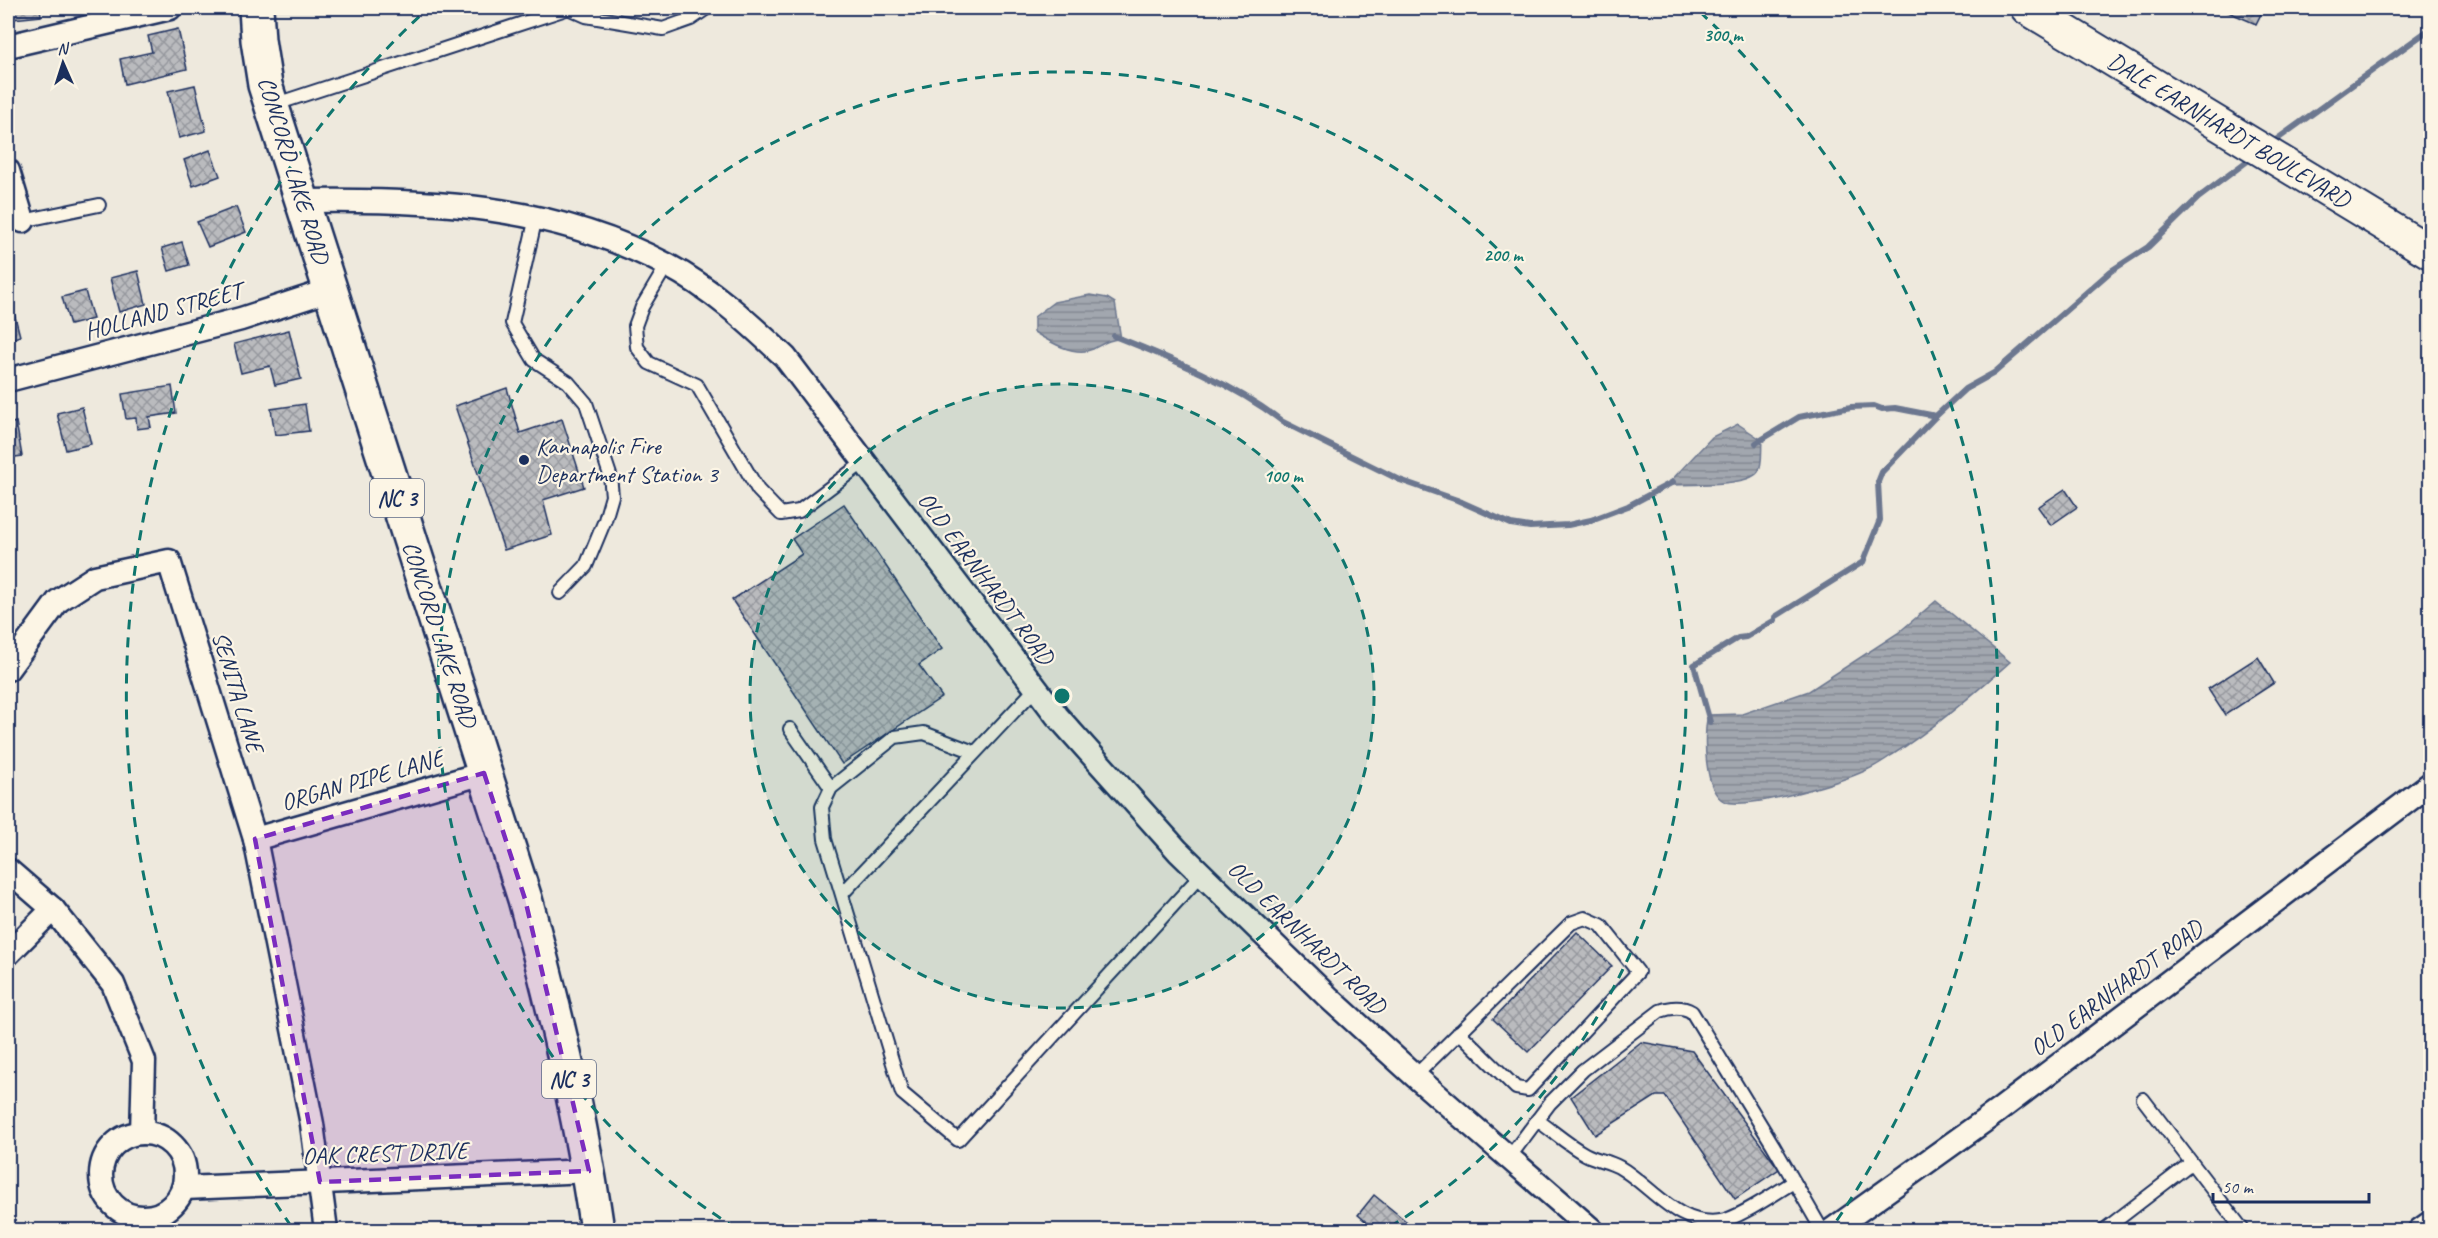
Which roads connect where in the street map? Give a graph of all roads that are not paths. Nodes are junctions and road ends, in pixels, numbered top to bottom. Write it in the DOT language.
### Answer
graph roads {
  1 [pos="170,8"];
  2 [pos="256,8"];
  3 [pos="569,8"];
  4 [pos="707,8"];
  5 [pos="2027,8"];
  6 [pos="8,46"];
  7 [pos="271,105"];
  8 [pos="8,171"];
  9 [pos="302,201"];
  10 [pos="99,205"];
  11 [pos="536,217"];
  12 [pos="15,222"];
  13 [pos="2430,252"];
  14 [pos="667,265"];
  15 [pos="330,291"];
  16 [pos="8,380"];
  17 [pos="864,462"];
  18 [pos="560,593"];
  19 [pos="8,669"];
  20 [pos="1036,688"];
  21 [pos="790,729"];
  22 [pos="974,753"];
  23 [pos="484,773"];
  24 [pos="2430,784"];
  25 [pos="831,788"];
  26 [pos="255,839"];
  27 [pos="8,870"];
  28 [pos="1202,874"];
  29 [pos="843,893"];
  30 [pos="52,909"];
  31 [pos="8,954"];
  32 [pos="1459,1032"];
  33 [pos="1414,1076"];
  34 [pos="2143,1099"];
  35 [pos="1537,1120"];
  36 [pos="142,1133"];
  37 [pos="1508,1159"];
  38 [pos="2191,1163"];
  39 [pos="589,1171"];
  40 [pos="320,1182"];
  41 [pos="1794,1182"];
  42 [pos="184,1188"];
  43 [pos="2430,1223"];
  44 [pos="326,1230"];
  45 [pos="597,1230"];
  46 [pos="1592,1230"];
  47 [pos="1822,1230"];
  48 [pos="1832,1230"];
  49 [pos="2104,1230"];
  50 [pos="2243,1230"];
  51 [pos="2420,1230"];
  1 -- 6 [label="street"];
  2 -- 7 [label="main road, CONCORD LAKE ROAD / NC 3"];
  3 -- 4 [label="lane"];
  3 -- 7 [label="lane"];
  5 -- 13 [label="main road, DALE EARNHARDT BOULEVARD"];
  7 -- 9 [label="main road, CONCORD LAKE ROAD / NC 3"];
  8 -- 12 [label="street"];
  9 -- 11 [label="street, OLD EARNHARDT ROAD"];
  9 -- 15 [label="main road, CONCORD LAKE ROAD / NC 3"];
  10 -- 12 [label="lane"];
  11 -- 14 [label="street, OLD EARNHARDT ROAD"];
  11 -- 18 [label="lane"];
  14 -- 17 [label="street, OLD EARNHARDT ROAD"];
  14 -- 17 [label="lane"];
  15 -- 16 [label="street, HOLLAND STREET"];
  15 -- 23 [label="main road, CONCORD LAKE ROAD / NC 3"];
  17 -- 20 [label="street, OLD EARNHARDT ROAD"];
  19 -- 26 [label="street, SENITA LANE"];
  20 -- 22 [label="lane"];
  20 -- 28 [label="street, OLD EARNHARDT ROAD"];
  21 -- 25 [label="lane"];
  22 -- 25 [label="lane"];
  22 -- 29 [label="lane"];
  23 -- 26 [label="street, ORGAN PIPE LANE"];
  23 -- 39 [label="main road, CONCORD LAKE ROAD / NC 3"];
  24 -- 48 [label="street, OLD EARNHARDT ROAD"];
  25 -- 29 [label="lane"];
  26 -- 40 [label="street, SENITA LANE"];
  27 -- 30 [label="street"];
  28 -- 29 [label="lane"];
  28 -- 33 [label="street, OLD EARNHARDT ROAD"];
  30 -- 31 [label="street"];
  30 -- 36 [label="street"];
  32 -- 32 [label="lane"];
  32 -- 33 [label="lane"];
  33 -- 37 [label="street, OLD EARNHARDT ROAD"];
  34 -- 38 [label="lane"];
  35 -- 37 [label="lane"];
  35 -- 41 [label="lane"];
  35 -- 41 [label="lane"];
  36 -- 42 [label="street"];
  36 -- 42 [label="street"];
  37 -- 46 [label="street, OLD EARNHARDT ROAD"];
  38 -- 49 [label="lane"];
  38 -- 50 [label="lane"];
  39 -- 40 [label="street, OAK CREST DRIVE"];
  39 -- 45 [label="main road, CONCORD LAKE ROAD / NC 3"];
  40 -- 42 [label="street, OAK CREST DRIVE"];
  40 -- 44 [label="street, SENITA LANE"];
  41 -- 47 [label="lane"];
  43 -- 51 [label="street"];
}
